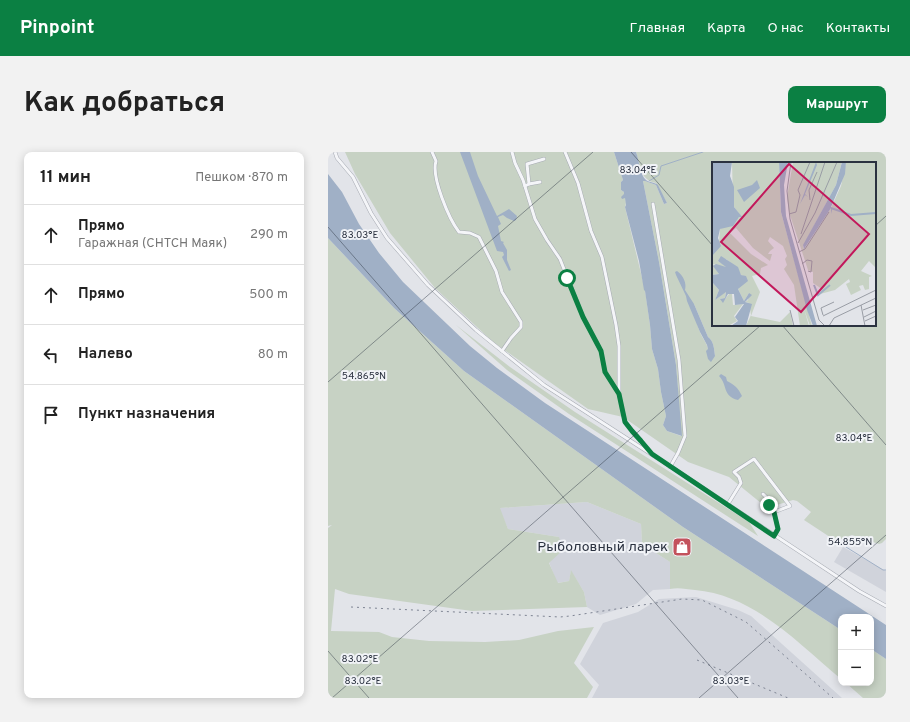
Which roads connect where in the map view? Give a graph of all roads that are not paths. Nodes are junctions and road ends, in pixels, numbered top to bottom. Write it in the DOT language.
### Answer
graph roads {
  1 [pos="335,152"];
  2 [pos="432,152"];
  3 [pos="512,152"];
  4 [pos="565,152"];
  5 [pos="544,159"];
  6 [pos="526,160"];
  7 [pos="527,164"];
  8 [pos="540,182"];
  9 [pos="529,184"];
  10 [pos="524,186"];
  11 [pos="653,204"];
  12 [pos="502,351"];
  13 [pos="619,394"];
  14 [pos="652,454"];
  15 [pos="670,467"];
  16 [pos="763,494"];
  17 [pos="728,504"];
  18 [pos="774,512"];
  19 [pos="774,536"];
  20 [pos="886,606"];
  1 -- 12 [label="street"];
  2 -- 12 [label="street"];
  3 -- 10 [label="street"];
  4 -- 13 [label="street"];
  5 -- 7 [label="street"];
  6 -- 7 [label="street"];
  7 -- 9 [label="street"];
  8 -- 9 [label="street"];
  9 -- 10 [label="street"];
  10 -- 13 [label="street"];
  11 -- 15 [label="street"];
  12 -- 14 [label="street"];
  13 -- 14 [label="street"];
  14 -- 15 [label="street"];
  15 -- 17 [label="street"];
  16 -- 18 [label="street"];
  17 -- 18 [label="street"];
  17 -- 19 [label="street"];
  18 -- 19 [label="street"];
  19 -- 20 [label="street"];
}
